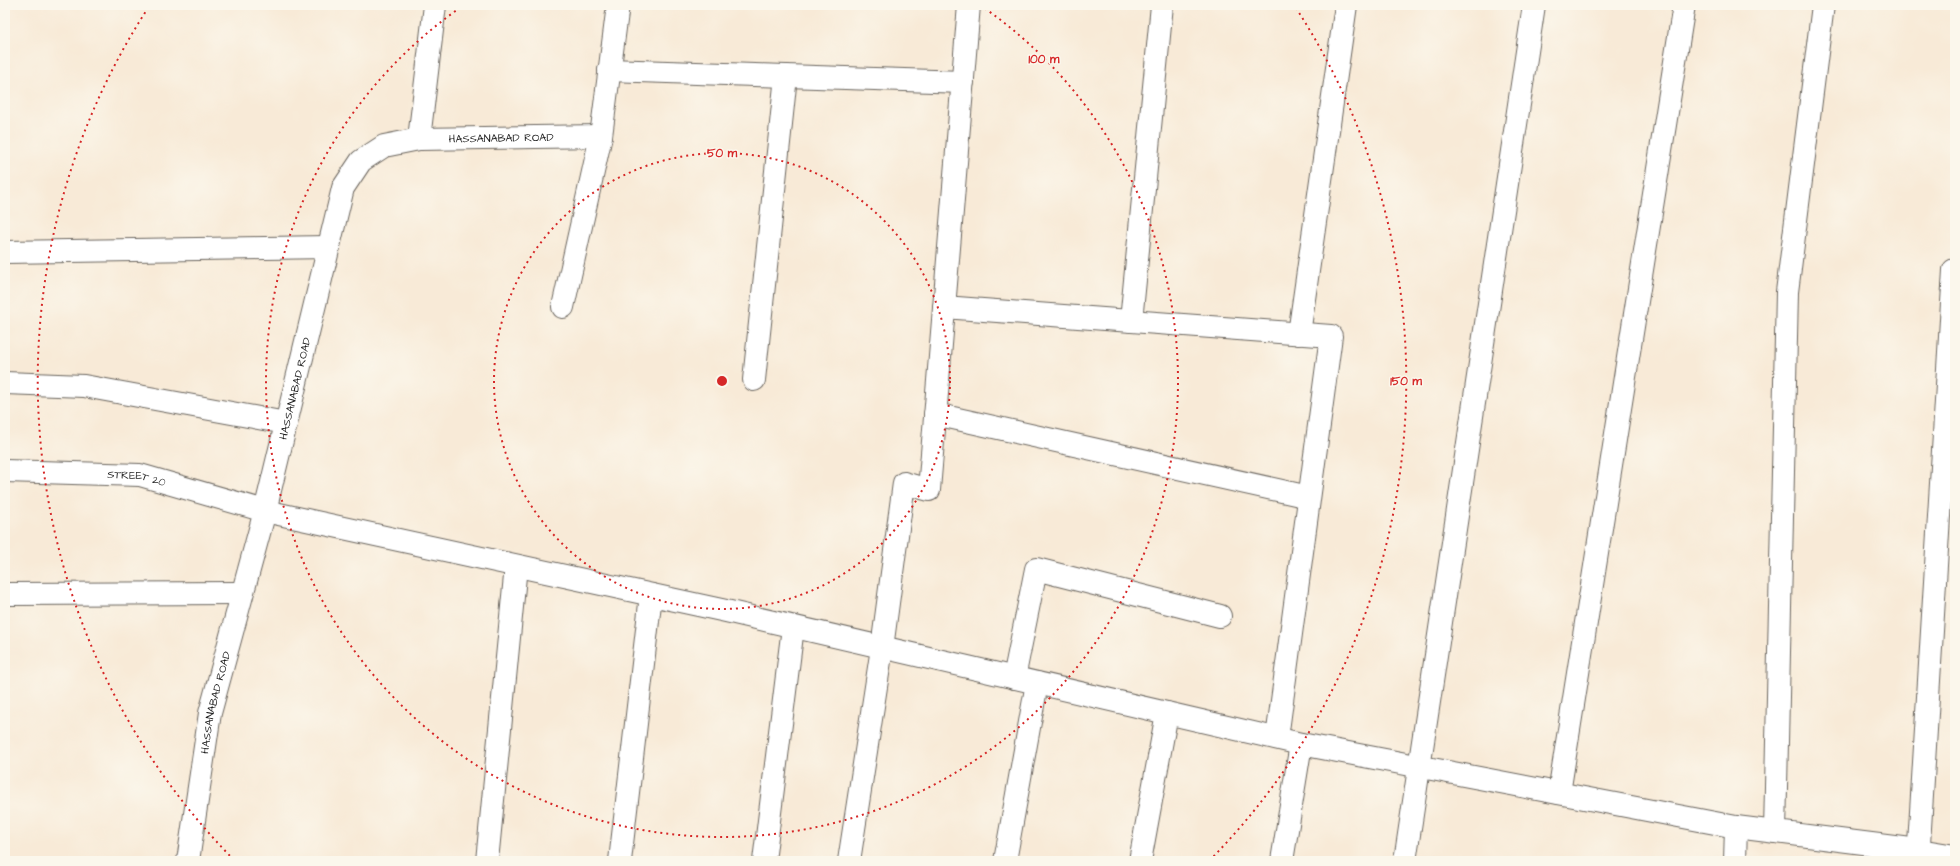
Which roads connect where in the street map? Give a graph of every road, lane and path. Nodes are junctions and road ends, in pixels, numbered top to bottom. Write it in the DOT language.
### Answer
graph roads {
  1 [pos="435,5"];
  2 [pos="618,5"];
  3 [pos="969,5"];
  4 [pos="1162,5"];
  5 [pos="1346,5"];
  6 [pos="1534,5"];
  7 [pos="1684,5"];
  8 [pos="1823,5"];
  9 [pos="610,70"];
  10 [pos="786,76"];
  11 [pos="963,82"];
  12 [pos="601,136"];
  13 [pos="419,139"];
  14 [pos="329,247"];
  15 [pos="5,252"];
  16 [pos="1954,270"];
  17 [pos="563,307"];
  18 [pos="944,307"];
  19 [pos="1131,321"];
  20 [pos="1299,334"];
  21 [pos="754,380"];
  22 [pos="5,383"];
  23 [pos="935,414"];
  24 [pos="286,423"];
  25 [pos="5,471"];
  26 [pos="1310,497"];
  27 [pos="265,511"];
  28 [pos="1947,523"];
  29 [pos="516,566"];
  30 [pos="242,593"];
  31 [pos="5,594"];
  32 [pos="651,595"];
  33 [pos="1220,616"];
  34 [pos="793,627"];
  35 [pos="882,648"];
  36 [pos="1014,678"];
  37 [pos="1037,683"];
  38 [pos="1167,713"];
  39 [pos="1277,738"];
  40 [pos="1301,744"];
  41 [pos="1419,767"];
  42 [pos="1559,793"];
  43 [pos="1736,827"];
  44 [pos="1775,832"];
  45 [pos="1919,855"];
  46 [pos="1955,856"];
  47 [pos="188,861"];
  48 [pos="488,861"];
  49 [pos="620,861"];
  50 [pos="764,861"];
  51 [pos="849,861"];
  52 [pos="1005,861"];
  53 [pos="1140,861"];
  54 [pos="1282,861"];
  55 [pos="1405,861"];
  56 [pos="1735,861"];
  1 -- 13 [label="street"];
  2 -- 9 [label="street"];
  3 -- 11 [label="street"];
  4 -- 19 [label="street"];
  5 -- 20 [label="street"];
  6 -- 41 [label="street"];
  7 -- 42 [label="street"];
  8 -- 44 [label="street"];
  9 -- 10 [label="street"];
  9 -- 12 [label="street"];
  10 -- 11 [label="street"];
  10 -- 21 [label="street"];
  11 -- 18 [label="street"];
  12 -- 13 [label="street, HASSANABAD ROAD"];
  12 -- 17 [label="street"];
  13 -- 14 [label="street, HASSANABAD ROAD"];
  14 -- 15 [label="street"];
  14 -- 24 [label="street, HASSANABAD ROAD"];
  16 -- 28 [label="street"];
  18 -- 19 [label="street"];
  18 -- 23 [label="street"];
  19 -- 20 [label="street"];
  20 -- 26 [label="street"];
  22 -- 24 [label="street"];
  23 -- 26 [label="street"];
  23 -- 35 [label="street"];
  24 -- 27 [label="street, HASSANABAD ROAD"];
  25 -- 27 [label="street, STREET 20"];
  26 -- 39 [label="street"];
  27 -- 29 [label="street, STREET 20"];
  27 -- 30 [label="street, HASSANABAD ROAD"];
  28 -- 45 [label="street"];
  29 -- 32 [label="street, STREET 20"];
  29 -- 48 [label="street"];
  30 -- 31 [label="street"];
  30 -- 47 [label="street, HASSANABAD ROAD"];
  32 -- 34 [label="street, STREET 20"];
  32 -- 49 [label="street"];
  33 -- 36 [label="street"];
  34 -- 35 [label="street, STREET 20"];
  34 -- 50 [label="street"];
  35 -- 36 [label="street, STREET 20"];
  35 -- 51 [label="street"];
  36 -- 37 [label="street, STREET 20"];
  37 -- 38 [label="street, STREET 20"];
  37 -- 52 [label="street"];
  38 -- 39 [label="street, STREET 20"];
  38 -- 53 [label="street"];
  39 -- 40 [label="street, STREET 20"];
  40 -- 41 [label="street, STREET 20"];
  40 -- 54 [label="street"];
  41 -- 42 [label="street, STREET 20"];
  41 -- 55 [label="street"];
  42 -- 43 [label="street, STREET 20"];
  43 -- 44 [label="street, STREET 20"];
  43 -- 56 [label="street"];
  44 -- 45 [label="street, STREET 20"];
  45 -- 46 [label="street, STREET 20"];
}
